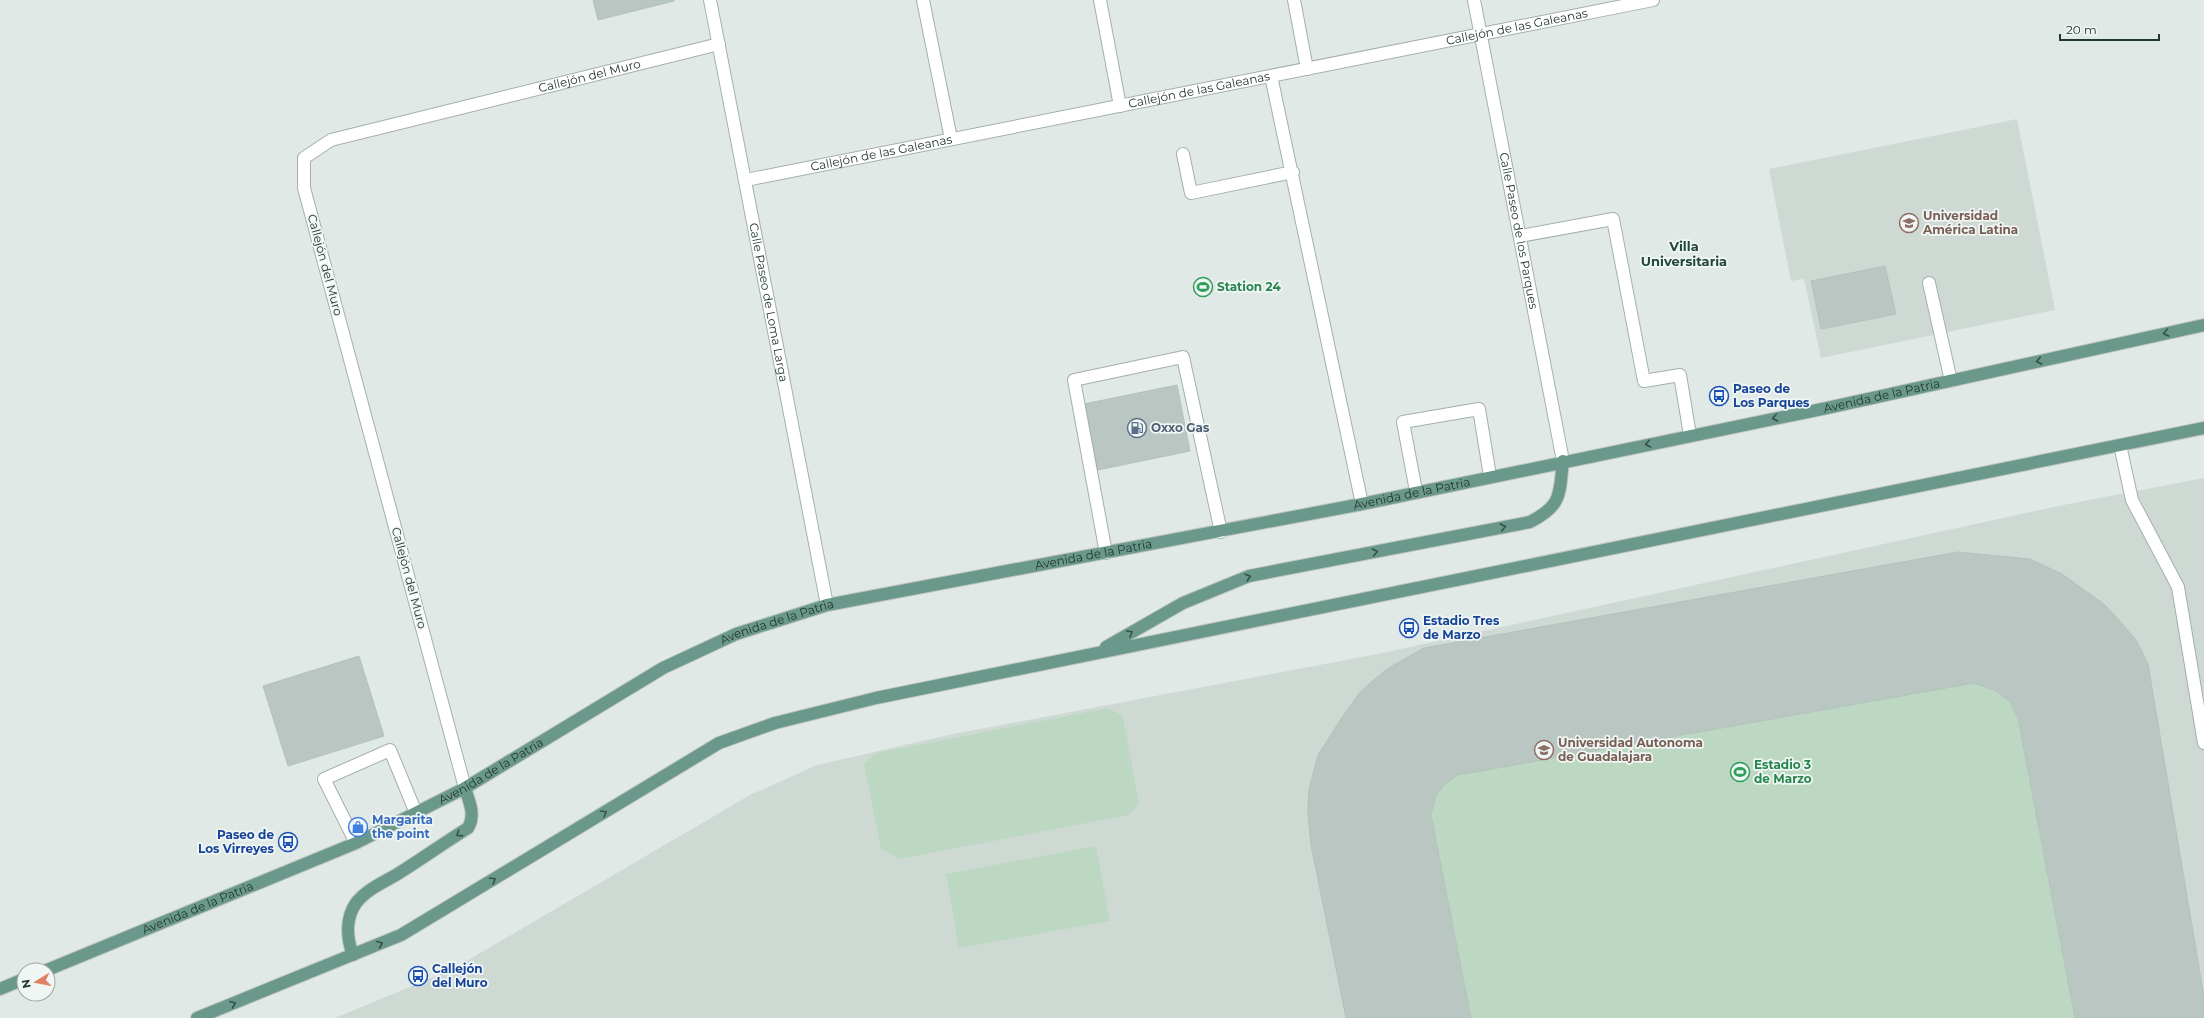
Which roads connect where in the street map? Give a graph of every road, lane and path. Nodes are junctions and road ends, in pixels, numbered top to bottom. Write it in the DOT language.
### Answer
graph roads {
  1 [pos="710,0"];
  2 [pos="923,0"];
  3 [pos="1100,0"];
  4 [pos="1294,0"];
  5 [pos="1474,0"];
  6 [pos="1653,0"];
  7 [pos="1481,34"];
  8 [pos="719,44"];
  9 [pos="1307,69"];
  10 [pos="1271,76"];
  11 [pos="1120,106"];
  12 [pos="951,139"];
  13 [pos="1183,154"];
  14 [pos="1293,172"];
  15 [pos="746,180"];
  16 [pos="1520,236"];
  17 [pos="1929,283"];
  18 [pos="2204,325"];
  19 [pos="1952,381"];
  20 [pos="2204,428"];
  21 [pos="1690,435"];
  22 [pos="2120,445"];
  23 [pos="1563,461"];
  24 [pos="1490,476"];
  25 [pos="1416,491"];
  26 [pos="1362,504"];
  27 [pos="1221,532"];
  28 [pos="1106,553"];
  29 [pos="827,605"];
  30 [pos="1096,652"];
  31 [pos="2204,743"];
  32 [pos="465,788"];
  33 [pos="416,813"];
  34 [pos="356,843"];
  35 [pos="353,956"];
  36 [pos="56,966"];
  37 [pos="16,982"];
  38 [pos="0,989"];
  39 [pos="197,1018"];
  1 -- 8 [label="street, Calle Paseo de Loma Larga"];
  2 -- 12 [label="street"];
  3 -- 11 [label="street"];
  4 -- 9 [label="street"];
  5 -- 7 [label="street, Calle Paseo de los Parques"];
  6 -- 7 [label="street, Callejón de las Galeanas"];
  7 -- 9 [label="street, Callejón de las Galeanas"];
  7 -- 16 [label="street, Calle Paseo de los Parques"];
  8 -- 15 [label="street, Calle Paseo de Loma Larga"];
  8 -- 32 [label="street, Callejón del Muro"];
  9 -- 10 [label="street, Callejón de las Galeanas"];
  10 -- 11 [label="street, Callejón de las Galeanas"];
  10 -- 14 [label="street"];
  11 -- 12 [label="street, Callejón de las Galeanas"];
  12 -- 15 [label="street, Callejón de las Galeanas"];
  13 -- 14 [label="street"];
  14 -- 26 [label="street"];
  15 -- 29 [label="street, Calle Paseo de Loma Larga"];
  16 -- 21 [label="street"];
  16 -- 23 [label="street, Calle Paseo de los Parques"];
  17 -- 19 [label="street"];
  18 -- 19 [label="main road, Avenida de la Patria, one-way"];
  19 -- 21 [label="main road, Avenida de la Patria, one-way"];
  20 -- 22 [label="main road"];
  21 -- 23 [label="main road, Avenida de la Patria, one-way"];
  22 -- 30 [label="main road"];
  22 -- 31 [label="street"];
  23 -- 24 [label="main road, Avenida de la Patria"];
  30 -- 23 [label="main road, one-way"];
  24 -- 25 [label="main road, Avenida de la Patria"];
  24 -- 25 [label="street"];
  25 -- 26 [label="main road, Avenida de la Patria"];
  26 -- 27 [label="main road, Avenida de la Patria"];
  27 -- 28 [label="main road, Avenida de la Patria"];
  27 -- 28 [label="street"];
  28 -- 29 [label="main road, Avenida de la Patria"];
  29 -- 32 [label="main road, Avenida de la Patria"];
  35 -- 30 [label="main road, one-way"];
  32 -- 33 [label="main road, Avenida de la Patria"];
  32 -- 35 [label="main road, one-way"];
  33 -- 34 [label="main road, Avenida de la Patria"];
  33 -- 34 [label="street"];
  34 -- 36 [label="main road, Avenida de la Patria"];
  39 -- 35 [label="main road, one-way"];
  37 -- 38 [label="main road"];
}
